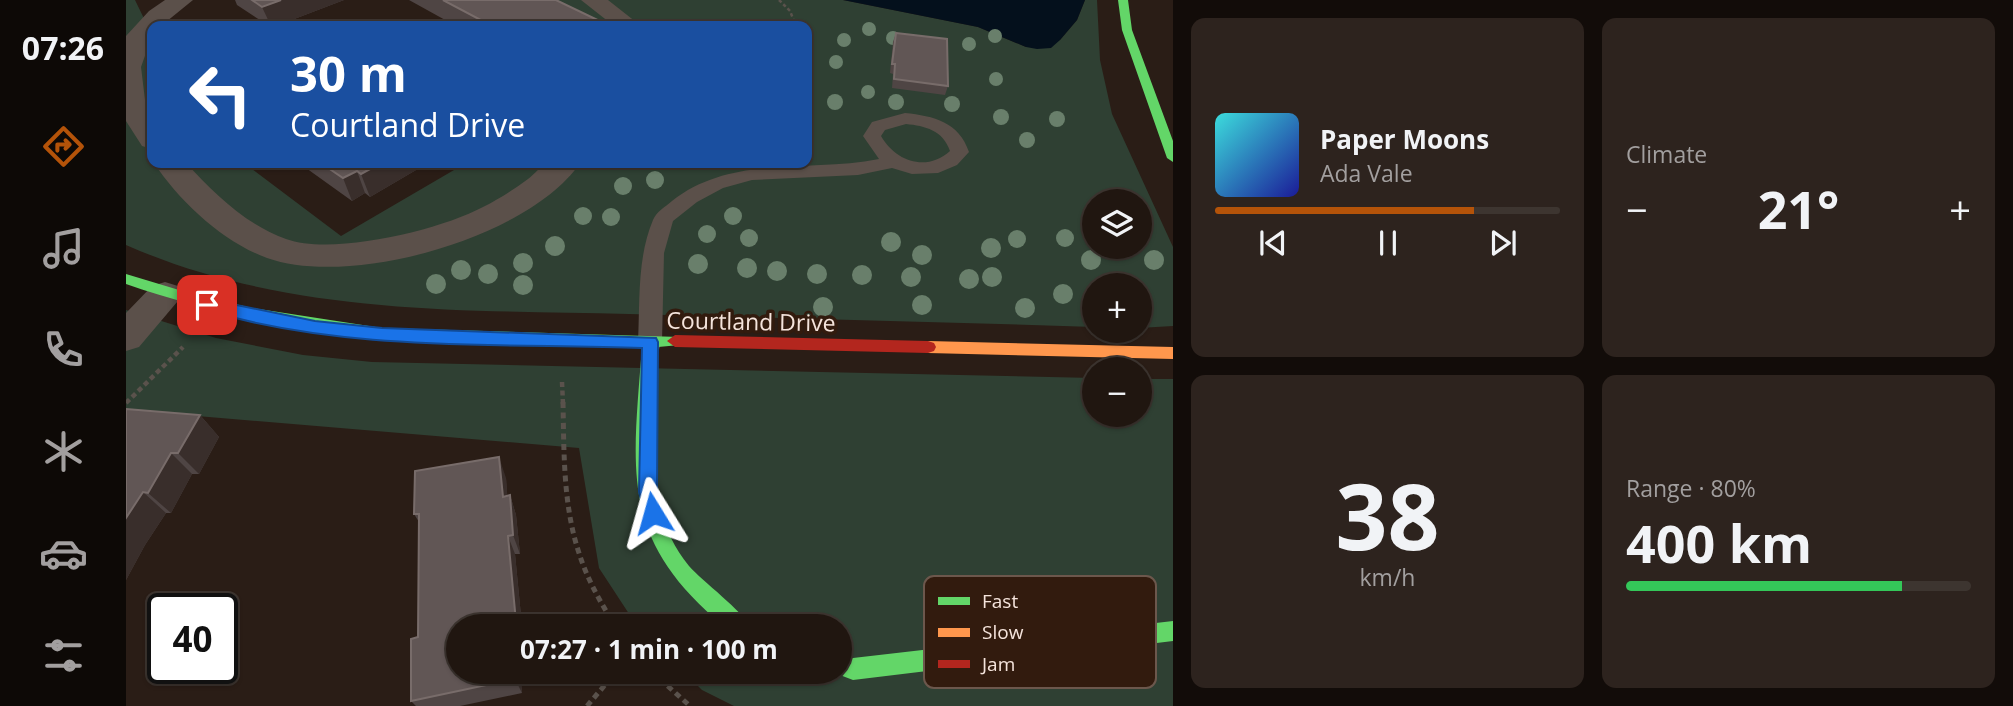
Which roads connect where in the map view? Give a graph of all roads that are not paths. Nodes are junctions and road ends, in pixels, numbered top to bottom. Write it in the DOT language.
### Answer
graph roads {
  1 [pos="593,0"];
  2 [pos="1123,0"];
  3 [pos="137,4"];
  4 [pos="174,4"];
  5 [pos="153,21"];
  6 [pos="622,21"];
  7 [pos="147,25"];
  8 [pos="128,99"];
  9 [pos="147,131"];
  10 [pos="1173,158"];
  11 [pos="893,162"];
  12 [pos="174,168"];
  13 [pos="559,168"];
  14 [pos="126,279"];
  15 [pos="165,295"];
  16 [pos="126,337"];
  17 [pos="650,342"];
  18 [pos="1173,353"];
  19 [pos="724,614"];
  20 [pos="924,661"];
  21 [pos="852,669"];
  1 -- 6 [label="street"];
  2 -- 10 [label="street"];
  3 -- 4 [label="street"];
  4 -- 5 [label="street"];
  7 -- 8 [label="street"];
  8 -- 9 [label="street"];
  11 -- 17 [label="lane"];
  12 -- 13 [label="street"];
  14 -- 15 [label="street, Courtland Drive"];
  15 -- 16 [label="street"];
  15 -- 17 [label="street, Courtland Drive"];
  17 -- 18 [label="street, Courtland Drive"];
  17 -- 19 [label="street"];
  20 -- 21 [label="street"];
}
